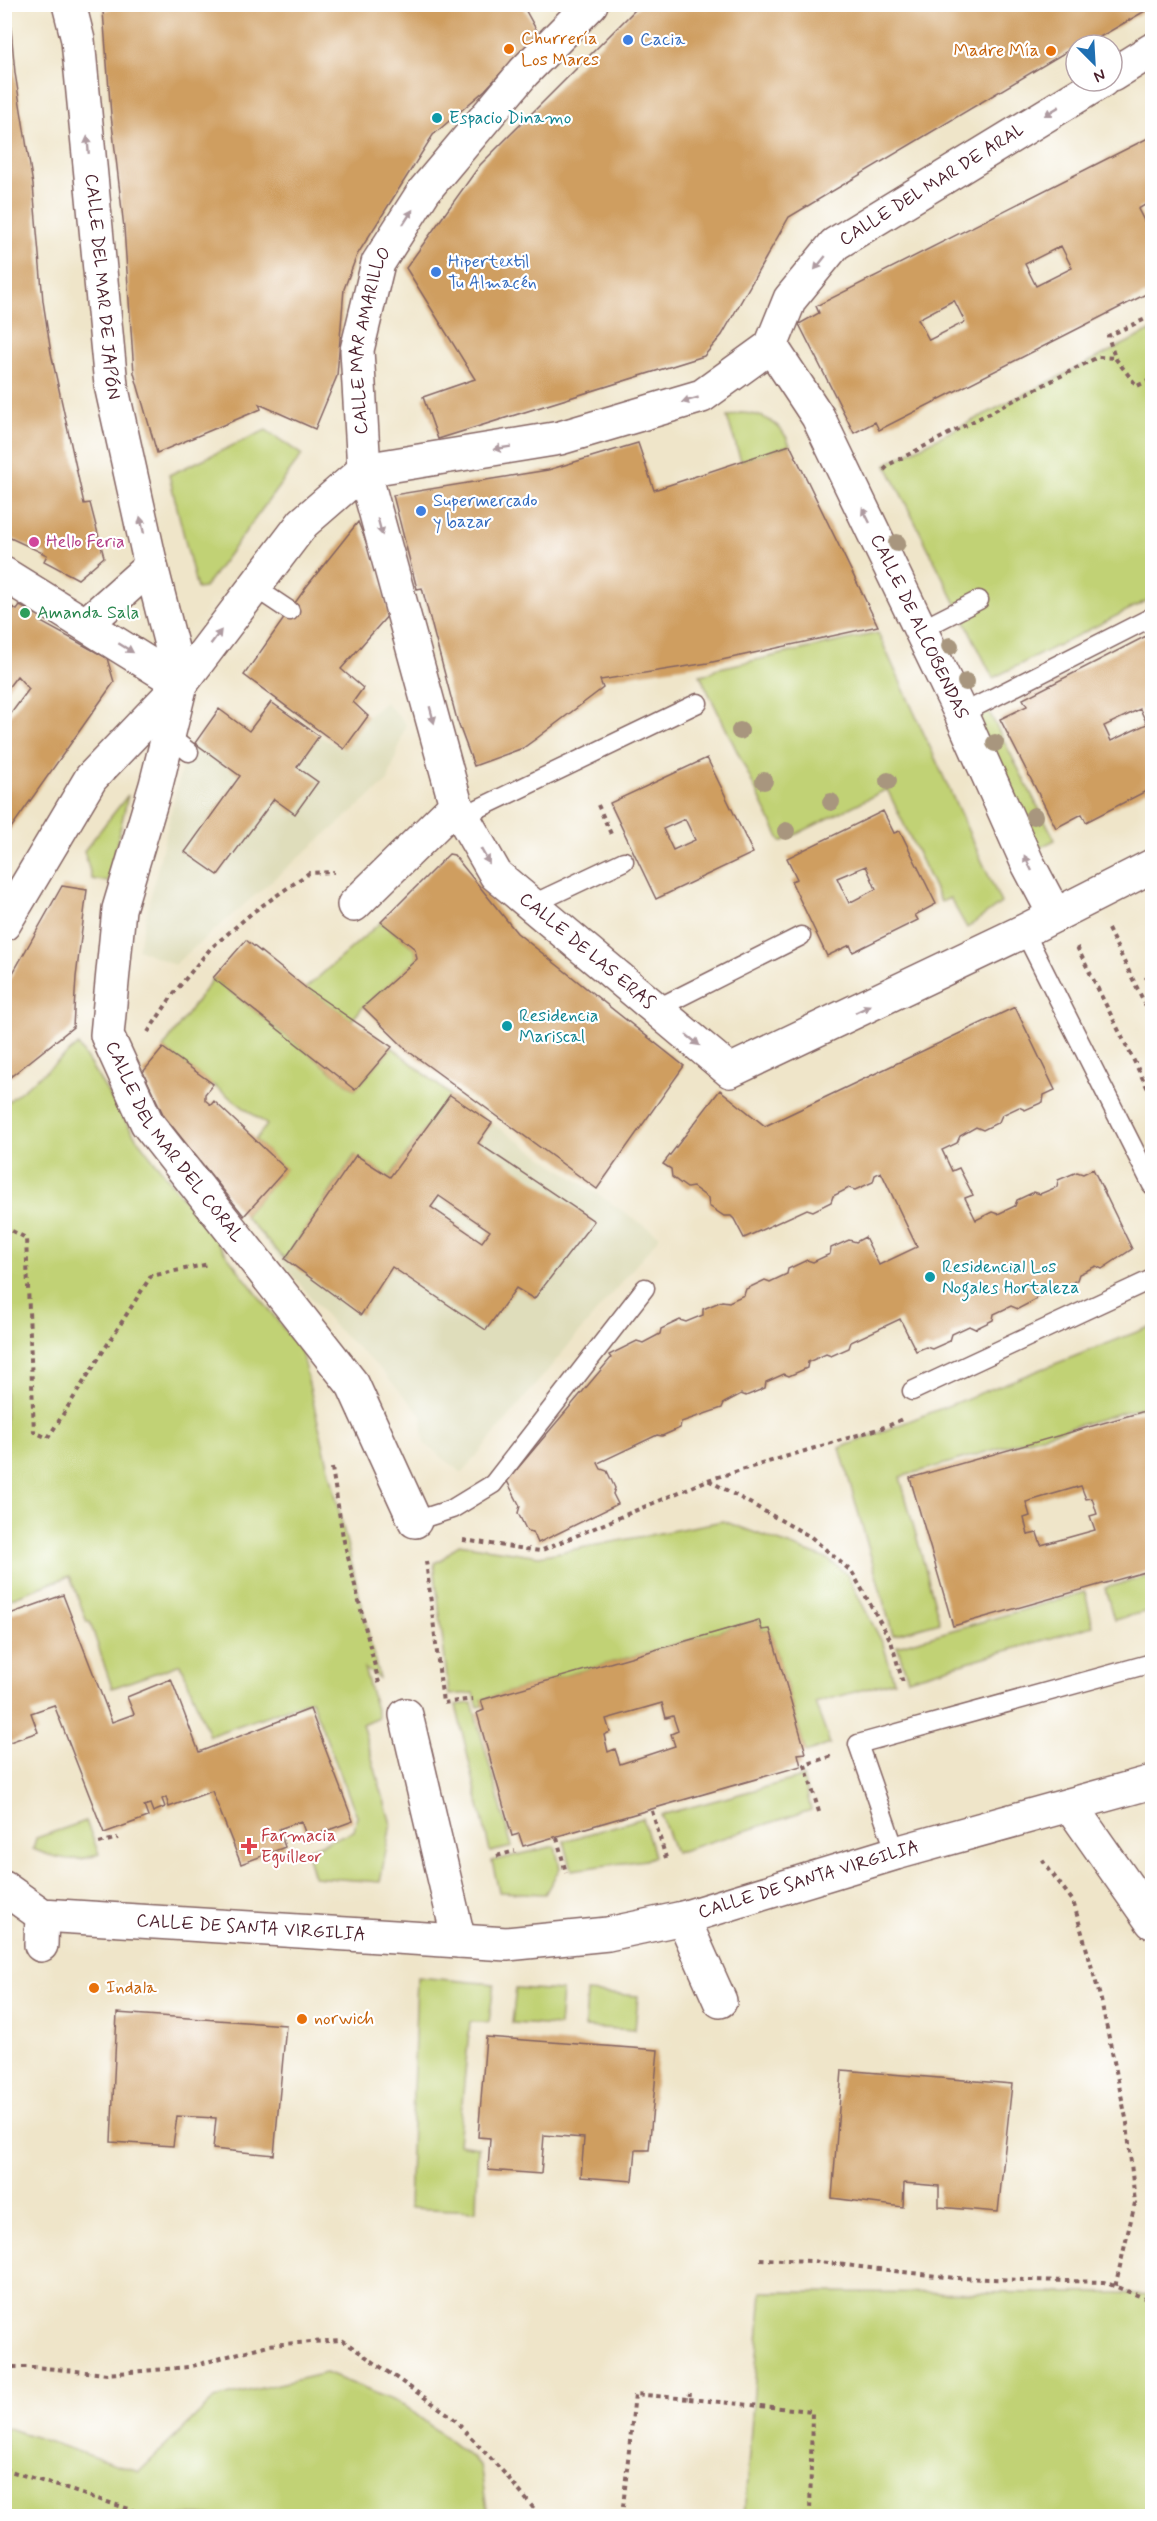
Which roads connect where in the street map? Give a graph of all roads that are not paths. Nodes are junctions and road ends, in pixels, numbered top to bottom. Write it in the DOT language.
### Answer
graph roads {
  1 [pos="69,4"];
  2 [pos="591,4"];
  3 [pos="1152,50"];
  4 [pos="1124,68"];
  5 [pos="1082,93"];
  6 [pos="771,346"];
  7 [pos="364,470"];
  8 [pos="151,566"];
  9 [pos="4,574"];
  10 [pos="254,587"];
  11 [pos="979,600"];
  12 [pos="290,611"];
  13 [pos="1152,617"];
  14 [pos="86,624"];
  15 [pos="920,630"];
  16 [pos="181,684"];
  17 [pos="698,703"];
  18 [pos="961,714"];
  19 [pos="168,735"];
  20 [pos="460,811"];
  21 [pos="624,861"];
  22 [pos="1152,866"];
  23 [pos="533,904"];
  24 [pos="354,905"];
  25 [pos="1055,915"];
  26 [pos="4,924"];
  27 [pos="1024,931"];
  28 [pos="801,936"];
  29 [pos="656,1009"];
  30 [pos="1152,1185"];
  31 [pos="1152,1279"];
  32 [pos="645,1288"];
  33 [pos="912,1391"];
  34 [pos="415,1521"];
  35 [pos="1152,1663"];
  36 [pos="394,1706"];
  37 [pos="1152,1782"];
  38 [pos="1070,1805"];
  39 [pos="896,1853"];
  40 [pos="4,1888"];
  41 [pos="683,1918"];
  42 [pos="1152,1922"];
  43 [pos="459,1941"];
  44 [pos="720,2001"];
  8 -- 1 [label="street, CALLE DEL MAR DE JAPÓN, one-way"];
  7 -- 2 [label="street, CALLE MAR AMARILLO, one-way"];
  3 -- 4 [label="street"];
  5 -- 6 [label="street, CALLE DEL MAR DE ARAL, one-way"];
  6 -- 7 [label="street, one-way"];
  15 -- 6 [label="street, CALLE DE ALCOBENDAS, one-way"];
  7 -- 10 [label="street"];
  7 -- 20 [label="street, CALLE DE LAS ERAS, one-way"];
  8 -- 14 [label="street"];
  8 -- 16 [label="street, CALLE DEL MAR DE JAPÓN"];
  9 -- 14 [label="street"];
  10 -- 12 [label="lane"];
  16 -- 10 [label="street, one-way"];
  11 -- 15 [label="lane"];
  13 -- 18 [label="lane"];
  14 -- 16 [label="street, one-way"];
  15 -- 18 [label="street, CALLE DE ALCOBENDAS"];
  16 -- 19 [label="street, CALLE DEL MAR DEL CORAL"];
  17 -- 20 [label="lane"];
  25 -- 18 [label="street, CALLE DE ALCOBENDAS, one-way"];
  19 -- 26 [label="street"];
  19 -- 34 [label="street, CALLE DEL MAR DEL CORAL"];
  20 -- 23 [label="street, CALLE DE LAS ERAS, one-way"];
  20 -- 24 [label="street"];
  21 -- 23 [label="lane"];
  22 -- 25 [label="street, CALLE DE LAS ERAS"];
  23 -- 29 [label="street, CALLE DE LAS ERAS"];
  25 -- 27 [label="street, CALLE DE LAS ERAS"];
  29 -- 27 [label="street, CALLE DE LAS ERAS, one-way"];
  27 -- 30 [label="lane"];
  28 -- 29 [label="lane"];
  31 -- 33 [label="lane"];
  32 -- 34 [label="lane"];
  35 -- 39 [label="lane"];
  36 -- 43 [label="street"];
  37 -- 38 [label="street, CALLE DE SANTA VIRGILIA"];
  38 -- 39 [label="street, CALLE DE SANTA VIRGILIA"];
  38 -- 42 [label="street"];
  39 -- 41 [label="street, CALLE DE SANTA VIRGILIA"];
  40 -- 43 [label="street, CALLE DE SANTA VIRGILIA"];
  41 -- 43 [label="street, CALLE DE SANTA VIRGILIA"];
  41 -- 44 [label="street"];
}
